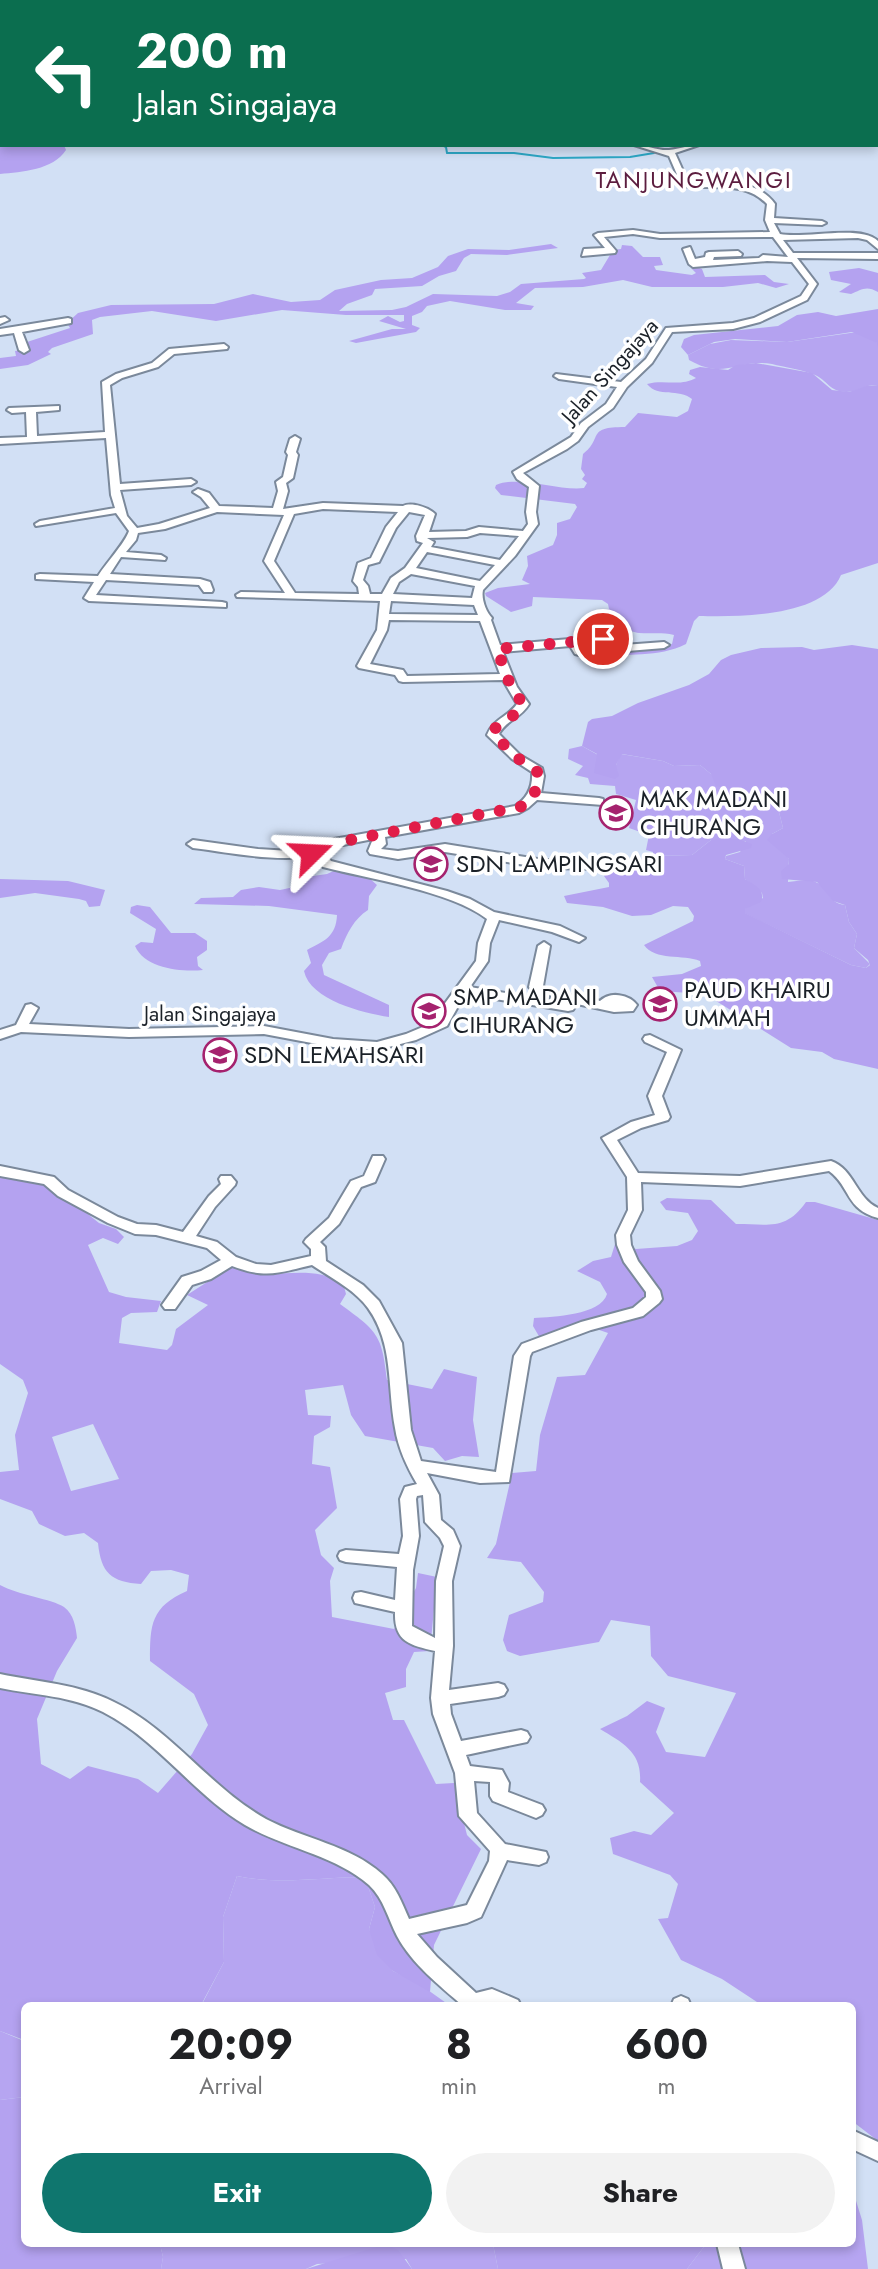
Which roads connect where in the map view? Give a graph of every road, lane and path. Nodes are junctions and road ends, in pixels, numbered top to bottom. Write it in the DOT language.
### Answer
graph roads {
  1 [pos="647,147"];
  2 [pos="688,147"];
  3 [pos="670,152"];
  4 [pos="769,220"];
  5 [pos="822,223"];
  6 [pos="777,235"];
  7 [pos="878,246"];
  8 [pos="687,249"];
  9 [pos="586,254"];
  10 [pos="878,256"];
  11 [pos="791,257"];
  12 [pos="68,321"];
  13 [pos="17,330"];
  14 [pos="0,332"];
  15 [pos="224,348"];
  16 [pos="24,349"];
  17 [pos="559,376"];
  18 [pos="623,385"];
  19 [pos="56,408"];
  20 [pos="31,409"];
  21 [pos="12,410"];
  22 [pos="110,435"];
  23 [pos="295,439"];
  24 [pos="32,440"];
  25 [pos="0,442"];
  26 [pos="191,482"];
  27 [pos="116,487"];
  28 [pos="198,492"];
  29 [pos="408,507"];
  30 [pos="215,509"];
  31 [pos="120,510"];
  32 [pos="277,511"];
  33 [pos="290,512"];
  34 [pos="40,524"];
  35 [pos="134,531"];
  36 [pos="527,534"];
  37 [pos="421,536"];
  38 [pos="425,549"];
  39 [pos="119,554"];
  40 [pos="161,558"];
  41 [pos="502,563"];
  42 [pos="409,570"];
  43 [pos="40,577"];
  44 [pos="102,578"];
  45 [pos="483,585"];
  46 [pos="208,590"];
  47 [pos="241,595"];
  48 [pos="290,596"];
  49 [pos="365,597"];
  50 [pos="386,597"];
  51 [pos="477,602"];
  52 [pos="222,605"];
  53 [pos="384,617"];
  54 [pos="486,618"];
  55 [pos="617,638"];
  56 [pos="574,642"];
  57 [pos="664,645"];
  58 [pos="497,649"];
  59 [pos="507,677"];
  60 [pos="534,796"];
  61 [pos="599,802"];
  62 [pos="379,835"];
  63 [pos="192,844"];
  64 [pos="322,851"];
  65 [pos="604,866"];
  66 [pos="492,915"];
  67 [pos="579,939"];
  68 [pos="544,946"];
  69 [pos="463,989"];
  70 [pos="540,1003"];
  71 [pos="604,1005"];
  72 [pos="31,1008"];
  73 [pos="21,1028"];
  74 [pos="0,1035"];
  75 [pos="650,1039"];
  76 [pos="378,1159"];
  77 [pos="0,1171"];
  78 [pos="634,1177"];
  79 [pos="226,1179"];
  80 [pos="878,1213"];
  81 [pos="186,1238"];
  82 [pos="231,1260"];
  83 [pos="319,1261"];
  84 [pos="170,1305"];
  85 [pos="415,1466"];
  86 [pos="427,1488"];
  87 [pos="346,1556"];
  88 [pos="406,1561"];
  89 [pos="360,1598"];
  90 [pos="404,1608"];
  91 [pos="444,1646"];
  92 [pos="0,1681"];
  93 [pos="498,1690"];
  94 [pos="440,1698"];
  95 [pos="521,1737"];
  96 [pos="454,1750"];
  97 [pos="464,1773"];
  98 [pos="536,1810"];
  99 [pos="499,1851"];
  100 [pos="539,1857"];
  101 [pos="405,1932"];
  102 [pos="473,2002"];
  103 [pos="481,2002"];
  104 [pos="502,2002"];
  105 [pos="856,2141"];
  106 [pos="878,2152"];
  107 [pos="729,2247"];
  108 [pos="734,2269"];
  1 -- 3 [label="street"];
  2 -- 3 [label="street"];
  3 -- 4 [label="street, Jalan Singajaya"];
  4 -- 5 [label="street"];
  4 -- 6 [label="street, Jalan Singajaya"];
  6 -- 7 [label="street"];
  6 -- 9 [label="street"];
  6 -- 11 [label="street, Jalan Singajaya"];
  8 -- 11 [label="street"];
  10 -- 11 [label="street"];
  11 -- 18 [label="street, Jalan Singajaya"];
  12 -- 13 [label="street"];
  13 -- 14 [label="street"];
  13 -- 16 [label="street"];
  15 -- 22 [label="street"];
  17 -- 18 [label="street"];
  18 -- 36 [label="street, Jalan Singajaya"];
  19 -- 20 [label="street"];
  20 -- 21 [label="street"];
  20 -- 24 [label="street"];
  22 -- 24 [label="street"];
  22 -- 27 [label="street"];
  23 -- 32 [label="street"];
  24 -- 25 [label="street"];
  26 -- 27 [label="street"];
  27 -- 31 [label="street"];
  28 -- 30 [label="street"];
  29 -- 33 [label="street"];
  29 -- 37 [label="street"];
  29 -- 49 [label="street"];
  30 -- 32 [label="street"];
  30 -- 35 [label="street"];
  31 -- 34 [label="street"];
  31 -- 35 [label="street"];
  32 -- 33 [label="street"];
  33 -- 48 [label="street"];
  35 -- 39 [label="street"];
  36 -- 37 [label="street"];
  36 -- 41 [label="street"];
  37 -- 38 [label="street"];
  38 -- 41 [label="street"];
  38 -- 42 [label="street"];
  39 -- 40 [label="street"];
  39 -- 44 [label="street"];
  41 -- 45 [label="street"];
  42 -- 45 [label="street"];
  42 -- 50 [label="street"];
  43 -- 44 [label="street"];
  44 -- 46 [label="street"];
  44 -- 52 [label="street"];
  45 -- 51 [label="street"];
  47 -- 48 [label="street"];
  48 -- 49 [label="street"];
  49 -- 50 [label="street"];
  50 -- 51 [label="street"];
  50 -- 53 [label="street"];
  51 -- 54 [label="street"];
  53 -- 54 [label="street"];
  53 -- 59 [label="street"];
  54 -- 58 [label="street"];
  55 -- 56 [label="street"];
  56 -- 57 [label="street"];
  56 -- 58 [label="street"];
  58 -- 59 [label="street"];
  59 -- 60 [label="street"];
  60 -- 61 [label="street"];
  60 -- 62 [label="street"];
  62 -- 64 [label="street"];
  62 -- 65 [label="street"];
  63 -- 64 [label="street"];
  64 -- 66 [label="street"];
  66 -- 67 [label="street"];
  66 -- 69 [label="street, Jalan Singajaya"];
  68 -- 70 [label="street"];
  69 -- 70 [label="street"];
  69 -- 73 [label="street, Jalan Singajaya"];
  70 -- 71 [label="street"];
  72 -- 73 [label="street"];
  73 -- 74 [label="street, Jalan Singajaya"];
  75 -- 78 [label="street"];
  76 -- 83 [label="street"];
  77 -- 81 [label="street"];
  78 -- 80 [label="street"];
  78 -- 85 [label="street"];
  79 -- 81 [label="street"];
  81 -- 82 [label="street"];
  82 -- 83 [label="street"];
  82 -- 84 [label="street"];
  83 -- 85 [label="street"];
  85 -- 86 [label="street"];
  86 -- 88 [label="street"];
  86 -- 91 [label="street"];
  87 -- 88 [label="street"];
  88 -- 90 [label="street"];
  89 -- 90 [label="street"];
  90 -- 91 [label="street"];
  91 -- 94 [label="street"];
  92 -- 101 [label="street"];
  93 -- 94 [label="street"];
  94 -- 96 [label="street"];
  95 -- 96 [label="street"];
  96 -- 97 [label="street"];
  97 -- 98 [label="street"];
  97 -- 99 [label="street"];
  99 -- 100 [label="street"];
  99 -- 101 [label="street"];
  101 -- 102 [label="street"];
  103 -- 104 [label="street"];
  105 -- 106 [label="street"];
  107 -- 108 [label="street"];
}
